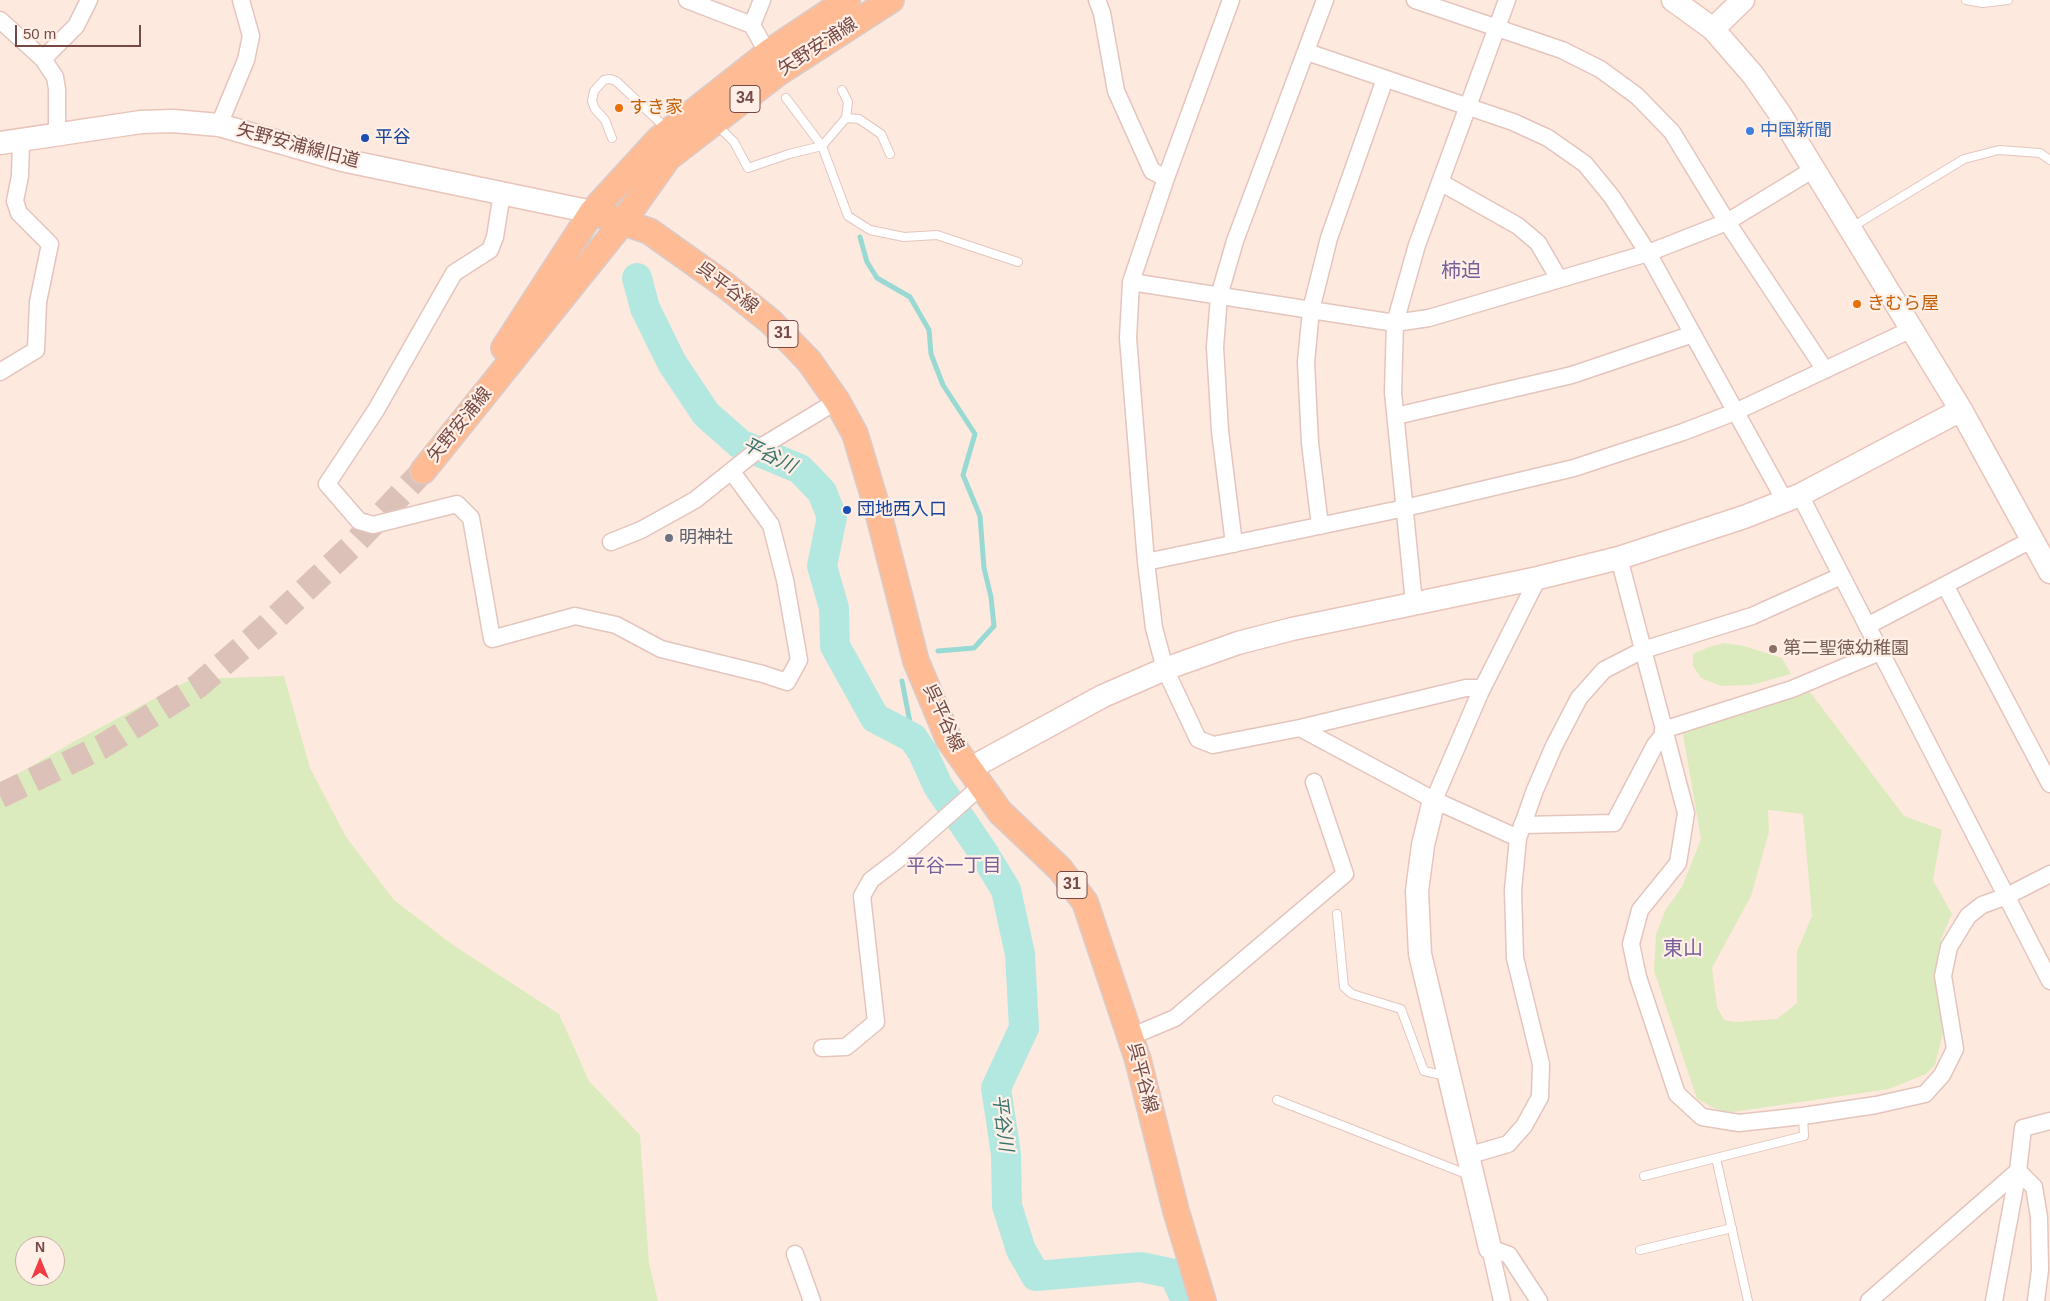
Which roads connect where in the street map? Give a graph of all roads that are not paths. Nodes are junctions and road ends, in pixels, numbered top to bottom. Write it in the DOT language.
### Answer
graph roads {
  1 [pos="89,0"];
  2 [pos="241,0"];
  3 [pos="687,0"];
  4 [pos="762,0"];
  5 [pos="847,0"];
  6 [pos="890,0"];
  7 [pos="1097,0"];
  8 [pos="1231,0"];
  9 [pos="1325,0"];
  10 [pos="1415,0"];
  11 [pos="1507,0"];
  12 [pos="1673,0"];
  13 [pos="1743,0"];
  14 [pos="1966,0"];
  15 [pos="2008,0"];
  16 [pos="0,20"];
  17 [pos="752,25"];
  18 [pos="1496,28"];
  19 [pos="1713,29"];
  20 [pos="1307,52"];
  21 [pos="43,59"];
  22 [pos="773,63"];
  23 [pos="1385,79"];
  24 [pos="842,90"];
  25 [pos="786,98"];
  26 [pos="1468,107"];
  27 [pos="846,118"];
  28 [pos="714,122"];
  29 [pos="219,125"];
  30 [pos="669,131"];
  31 [pos="57,135"];
  32 [pos="612,138"];
  33 [pos="10,142"];
  34 [pos="822,146"];
  35 [pos="890,154"];
  36 [pos="2050,160"];
  37 [pos="1814,169"];
  38 [pos="1166,178"];
  39 [pos="1440,182"];
  40 [pos="502,193"];
  41 [pos="592,212"];
  42 [pos="622,222"];
  43 [pos="1727,222"];
  44 [pos="1850,228"];
  45 [pos="1648,253"];
  46 [pos="1018,262"];
  47 [pos="1558,280"];
  48 [pos="1131,282"];
  49 [pos="1219,296"];
  50 [pos="1311,310"];
  51 [pos="1395,323"];
  52 [pos="1912,329"];
  53 [pos="1693,334"];
  54 [pos="1825,370"];
  55 [pos="0,372"];
  56 [pos="837,401"];
  57 [pos="1962,410"];
  58 [pos="1736,412"];
  59 [pos="1396,416"];
  60 [pos="732,472"];
  61 [pos="1792,498"];
  62 [pos="1405,508"];
  63 [pos="1320,526"];
  64 [pos="2033,539"];
  65 [pos="611,542"];
  66 [pos="1234,544"];
  67 [pos="1618,558"];
  68 [pos="1146,562"];
  69 [pos="2050,572"];
  70 [pos="1841,576"];
  71 [pos="1538,578"];
  72 [pos="1945,585"];
  73 [pos="1414,603"];
  74 [pos="1866,626"];
  75 [pos="1643,650"];
  76 [pos="1880,652"];
  77 [pos="1165,669"];
  78 [pos="1482,688"];
  79 [pos="1300,728"];
  80 [pos="1664,732"];
  81 [pos="975,778"];
  82 [pos="1314,782"];
  83 [pos="2050,784"];
  84 [pos="1434,800"];
  85 [pos="1520,832"];
  86 [pos="2050,874"];
  87 [pos="2007,896"];
  88 [pos="1337,914"];
  89 [pos="2050,981"];
  90 [pos="1130,1037"];
  91 [pos="822,1048"];
  92 [pos="1448,1076"];
  93 [pos="1277,1100"];
  94 [pos="1803,1116"];
  95 [pos="2050,1121"];
  96 [pos="1716,1158"];
  97 [pos="1469,1166"];
  98 [pos="2018,1171"];
  99 [pos="1644,1176"];
  100 [pos="1732,1228"];
  101 [pos="1490,1248"];
  102 [pos="1640,1250"];
  103 [pos="794,1254"];
  104 [pos="812,1301"];
  105 [pos="1203,1301"];
  106 [pos="1502,1301"];
  107 [pos="1539,1301"];
  108 [pos="1748,1301"];
  109 [pos="1870,1301"];
  110 [pos="1994,1301"];
  111 [pos="2036,1301"];
  1 -- 21 [label="street"];
  2 -- 29 [label="street"];
  3 -- 17 [label="street"];
  4 -- 17 [label="street"];
  5 -- 22 [label="main road, 矢野安浦線 / 34"];
  6 -- 22 [label="main road, 矢野安浦線 / 34"];
  7 -- 38 [label="street"];
  8 -- 38 [label="street"];
  9 -- 20 [label="street"];
  10 -- 18 [label="street"];
  11 -- 18 [label="street"];
  12 -- 19 [label="street"];
  13 -- 19 [label="street"];
  14 -- 15 [label="lane"];
  16 -- 21 [label="street"];
  17 -- 22 [label="street"];
  18 -- 26 [label="street"];
  18 -- 43 [label="street"];
  19 -- 37 [label="street"];
  20 -- 23 [label="street"];
  20 -- 49 [label="street"];
  21 -- 31 [label="street"];
  22 -- 28 [label="main road, 矢野安浦線 / 34"];
  22 -- 30 [label="main road, 矢野安浦線 / 34"];
  23 -- 26 [label="street"];
  23 -- 50 [label="street"];
  24 -- 27 [label="lane"];
  25 -- 34 [label="lane"];
  26 -- 39 [label="street"];
  26 -- 45 [label="street"];
  27 -- 34 [label="lane"];
  27 -- 35 [label="lane"];
  28 -- 34 [label="lane"];
  28 -- 42 [label="main road, 矢野安浦線 / 34"];
  29 -- 31 [label="street, 矢野安浦線旧道"];
  29 -- 40 [label="street, 矢野安浦線旧道"];
  30 -- 32 [label="lane"];
  30 -- 41 [label="main road, 矢野安浦線 / 34"];
  31 -- 33 [label="street, 矢野安浦線旧道"];
  33 -- 55 [label="street"];
  34 -- 46 [label="lane"];
  36 -- 44 [label="lane"];
  37 -- 43 [label="street"];
  37 -- 44 [label="street"];
  38 -- 48 [label="street"];
  39 -- 47 [label="street"];
  39 -- 51 [label="street"];
  40 -- 41 [label="street, 矢野安浦線旧道"];
  40 -- 60 [label="street"];
  41 -- 42 [label="main road, 呉平谷線 / 31"];
  41 -- 42 [label="main road, 矢野安浦線 / 34"];
  42 -- 56 [label="main road, 呉平谷線 / 31"];
  43 -- 45 [label="street"];
  43 -- 54 [label="street"];
  44 -- 52 [label="street"];
  45 -- 47 [label="street"];
  45 -- 53 [label="street"];
  47 -- 51 [label="street"];
  48 -- 49 [label="street"];
  48 -- 68 [label="street"];
  49 -- 50 [label="street"];
  49 -- 66 [label="street"];
  50 -- 51 [label="street"];
  50 -- 63 [label="street"];
  51 -- 59 [label="street"];
  52 -- 54 [label="street"];
  52 -- 57 [label="street"];
  53 -- 58 [label="street"];
  53 -- 59 [label="street"];
  54 -- 58 [label="street"];
  56 -- 60 [label="street"];
  56 -- 81 [label="main road, 呉平谷線 / 31"];
  57 -- 61 [label="street"];
  57 -- 64 [label="street"];
  58 -- 61 [label="street"];
  58 -- 62 [label="street"];
  59 -- 62 [label="street"];
  60 -- 65 [label="street"];
  61 -- 67 [label="street"];
  61 -- 70 [label="street"];
  62 -- 63 [label="street"];
  62 -- 73 [label="street"];
  63 -- 66 [label="street"];
  64 -- 69 [label="street"];
  64 -- 72 [label="street"];
  66 -- 68 [label="street"];
  67 -- 71 [label="street"];
  67 -- 75 [label="street"];
  68 -- 77 [label="street"];
  70 -- 74 [label="street"];
  70 -- 75 [label="street"];
  71 -- 73 [label="street"];
  71 -- 78 [label="street"];
  72 -- 74 [label="street"];
  72 -- 83 [label="street"];
  73 -- 77 [label="street"];
  74 -- 76 [label="street"];
  75 -- 80 [label="street"];
  75 -- 85 [label="street"];
  76 -- 80 [label="street"];
  76 -- 87 [label="street"];
  77 -- 79 [label="street"];
  77 -- 81 [label="street"];
  78 -- 79 [label="street"];
  78 -- 84 [label="street"];
  79 -- 84 [label="street"];
  80 -- 85 [label="street"];
  80 -- 94 [label="street"];
  81 -- 90 [label="main road, 呉平谷線 / 31"];
  81 -- 91 [label="street"];
  82 -- 90 [label="street"];
  84 -- 85 [label="street"];
  84 -- 92 [label="street"];
  85 -- 97 [label="street"];
  86 -- 87 [label="street"];
  87 -- 89 [label="street"];
  87 -- 94 [label="street"];
  88 -- 92 [label="lane"];
  90 -- 105 [label="main road, 呉平谷線 / 31"];
  92 -- 97 [label="street"];
  93 -- 97 [label="lane"];
  94 -- 96 [label="lane"];
  95 -- 98 [label="street"];
  96 -- 99 [label="lane"];
  96 -- 100 [label="lane"];
  97 -- 101 [label="street"];
  98 -- 109 [label="street"];
  98 -- 110 [label="street"];
  98 -- 111 [label="street"];
  100 -- 102 [label="lane"];
  100 -- 108 [label="lane"];
  101 -- 106 [label="street"];
  101 -- 107 [label="street"];
  103 -- 104 [label="street"];
}
